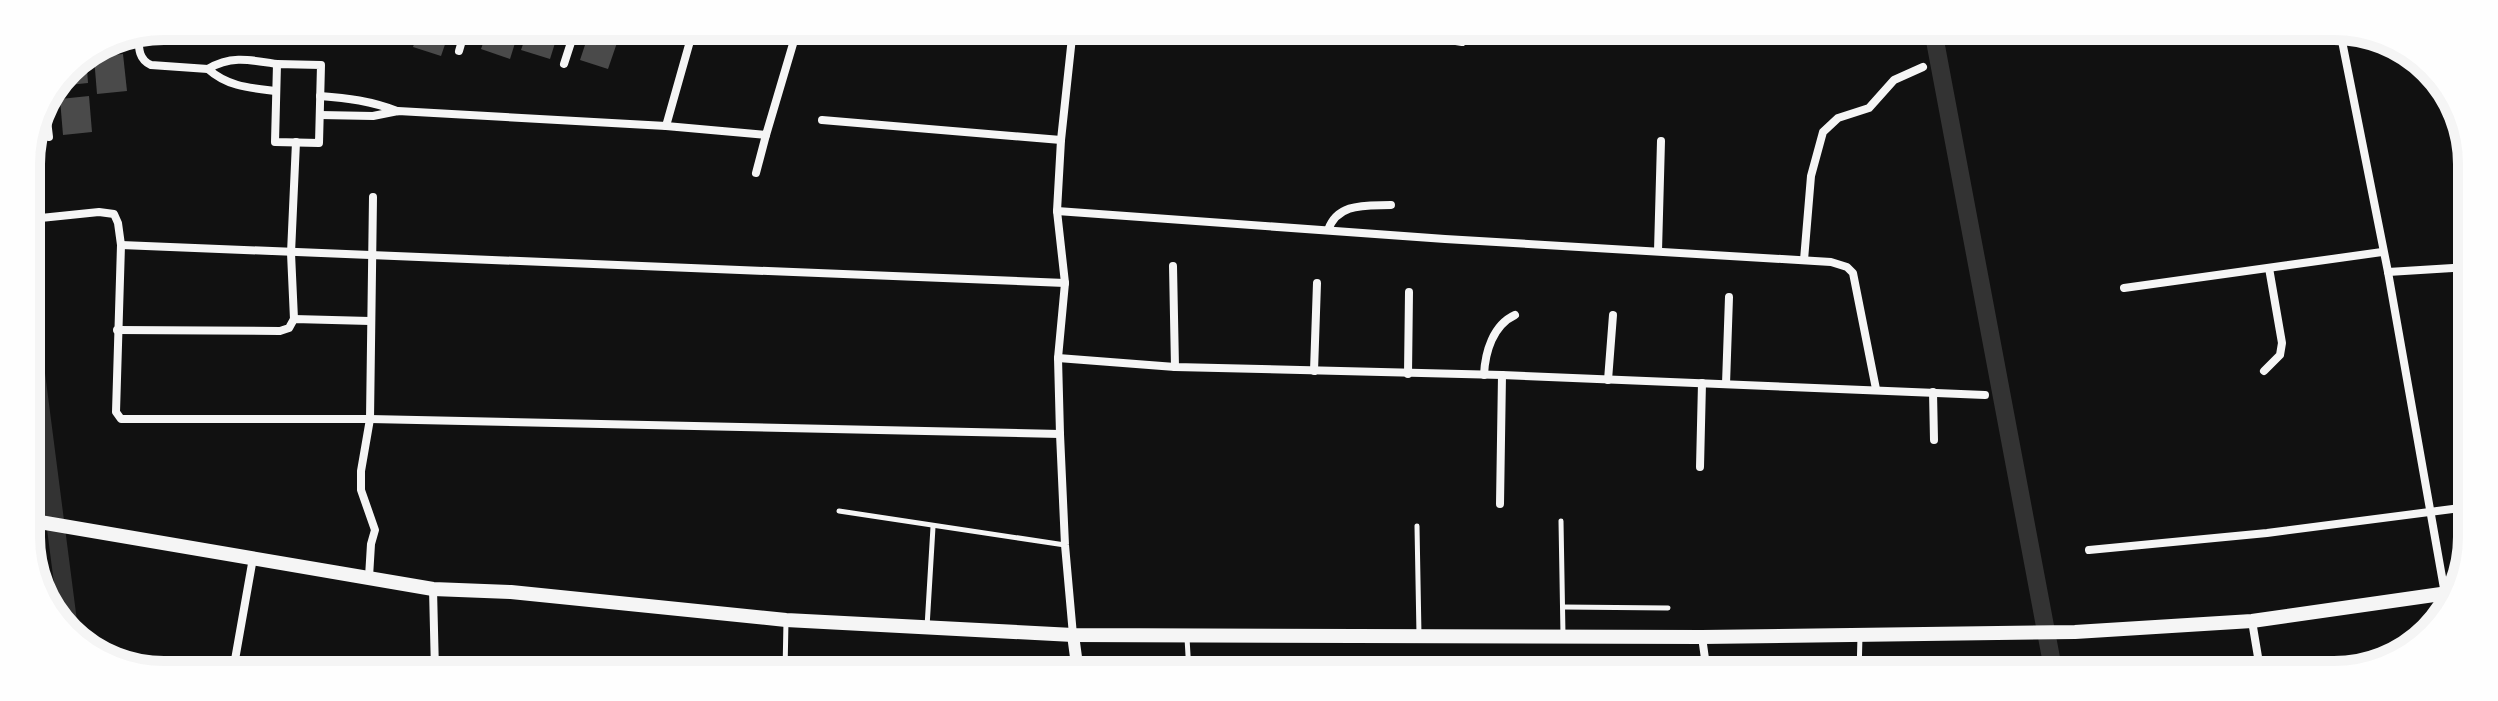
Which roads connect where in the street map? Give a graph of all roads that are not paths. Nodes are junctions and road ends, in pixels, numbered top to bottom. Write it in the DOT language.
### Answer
graph roads {
  1 [pos="462,40"];
  2 [pos="572,40"];
  3 [pos="690,40"];
  4 [pos="794,40"];
  5 [pos="1072,40"];
  6 [pos="1450,40"];
  7 [pos="2342,41"];
  8 [pos="1462,42"];
  9 [pos="139,43"];
  10 [pos="459,51"];
  11 [pos="277,64"];
  12 [pos="564,64"];
  13 [pos="1923,67"];
  14 [pos="208,69"];
  15 [pos="276,91"];
  16 [pos="320,96"];
  17 [pos="398,111"];
  18 [pos="320,115"];
  19 [pos="822,120"];
  20 [pos="47,123"];
  21 [pos="666,126"];
  22 [pos="766,135"];
  23 [pos="49,137"];
  24 [pos="1061,140"];
  25 [pos="1661,141"];
  26 [pos="296,142"];
  27 [pos="756,173"];
  28 [pos="373,197"];
  29 [pos="1391,205"];
  30 [pos="1057,211"];
  31 [pos="40,218"];
  32 [pos="1328,230"];
  33 [pos="121,245"];
  34 [pos="1658,251"];
  35 [pos="2382,252"];
  36 [pos="291,253"];
  37 [pos="371,255"];
  38 [pos="1804,260"];
  39 [pos="1173,266"];
  40 [pos="2269,268"];
  41 [pos="2458,268"];
  42 [pos="2388,272"];
  43 [pos="1065,283"];
  44 [pos="1317,283"];
  45 [pos="2124,288"];
  46 [pos="1409,292"];
  47 [pos="1729,297"];
  48 [pos="1515,315"];
  49 [pos="1613,315"];
  50 [pos="294,319"];
  51 [pos="370,321"];
  52 [pos="117,330"];
  53 [pos="1058,358"];
  54 [pos="1175,367"];
  55 [pos="1314,371"];
  56 [pos="2264,371"];
  57 [pos="1408,374"];
  58 [pos="1484,375"];
  59 [pos="1502,375"];
  60 [pos="1608,380"];
  61 [pos="1702,383"];
  62 [pos="1726,384"];
  63 [pos="1876,389"];
  64 [pos="1933,392"];
  65 [pos="1985,395"];
  66 [pos="370,419"];
  67 [pos="1060,434"];
  68 [pos="1934,440"];
  69 [pos="1700,467"];
  70 [pos="1500,504"];
  71 [pos="2458,508"];
  72 [pos="839,511"];
  73 [pos="2432,512"];
  74 [pos="1561,521"];
  75 [pos="40,523"];
  76 [pos="1417,526"];
  77 [pos="933,527"];
  78 [pos="1065,545"];
  79 [pos="2089,550"];
  80 [pos="253,558"];
  81 [pos="369,577"];
  82 [pos="2448,585"];
  83 [pos="433,589"];
  84 [pos="2444,594"];
  85 [pos="1563,607"];
  86 [pos="1668,608"];
  87 [pos="786,620"];
  88 [pos="2252,621"];
  89 [pos="927,628"];
  90 [pos="1073,635"];
  91 [pos="1860,635"];
  92 [pos="1187,636"];
  93 [pos="1420,636"];
  94 [pos="1563,636"];
  95 [pos="1702,637"];
  96 [pos="235,661"];
  97 [pos="435,661"];
  98 [pos="785,661"];
  99 [pos="1077,661"];
  100 [pos="1188,661"];
  101 [pos="1705,661"];
  102 [pos="1859,661"];
  103 [pos="2259,661"];
  1 -- 10 [label="street"];
  2 -- 12 [label="street"];
  3 -- 21 [label="street"];
  4 -- 22 [label="street"];
  5 -- 24 [label="street"];
  6 -- 8 [label="street"];
  7 -- 35 [label="street"];
  9 -- 14 [label="street"];
  11 -- 14 [label="street"];
  11 -- 15 [label="street"];
  11 -- 16 [label="street"];
  13 -- 38 [label="street"];
  14 -- 15 [label="street"];
  15 -- 26 [label="street"];
  16 -- 17 [label="street"];
  16 -- 18 [label="street"];
  17 -- 18 [label="street"];
  17 -- 21 [label="street"];
  18 -- 26 [label="street"];
  19 -- 24 [label="street"];
  20 -- 23 [label="street"];
  21 -- 22 [label="street"];
  22 -- 27 [label="street"];
  24 -- 30 [label="street"];
  25 -- 34 [label="street"];
  26 -- 36 [label="street"];
  28 -- 37 [label="street"];
  29 -- 32 [label="street"];
  30 -- 32 [label="street"];
  30 -- 43 [label="street"];
  31 -- 33 [label="street"];
  32 -- 34 [label="street"];
  33 -- 36 [label="street"];
  33 -- 52 [label="street"];
  34 -- 38 [label="street"];
  35 -- 40 [label="street"];
  35 -- 42 [label="street"];
  36 -- 37 [label="street"];
  36 -- 50 [label="street"];
  37 -- 43 [label="street"];
  37 -- 51 [label="street"];
  38 -- 63 [label="street"];
  39 -- 54 [label="street"];
  40 -- 45 [label="street"];
  40 -- 56 [label="street"];
  41 -- 42 [label="street"];
  42 -- 73 [label="street"];
  43 -- 53 [label="street"];
  44 -- 55 [label="street"];
  46 -- 57 [label="street"];
  47 -- 62 [label="street"];
  48 -- 58 [label="street"];
  49 -- 60 [label="street"];
  50 -- 51 [label="street"];
  50 -- 52 [label="street"];
  51 -- 66 [label="street"];
  52 -- 66 [label="street"];
  53 -- 54 [label="street"];
  53 -- 67 [label="street"];
  54 -- 55 [label="street"];
  55 -- 57 [label="street"];
  57 -- 58 [label="street"];
  58 -- 59 [label="street"];
  59 -- 60 [label="street"];
  59 -- 70 [label="street"];
  60 -- 61 [label="street"];
  61 -- 62 [label="street"];
  61 -- 69 [label="street"];
  62 -- 63 [label="street"];
  63 -- 64 [label="street"];
  64 -- 65 [label="street"];
  64 -- 68 [label="street"];
  66 -- 67 [label="street"];
  66 -- 81 [label="street"];
  67 -- 78 [label="street"];
  71 -- 73 [label="street"];
  72 -- 77 [label="lane"];
  73 -- 79 [label="street"];
  73 -- 82 [label="street"];
  74 -- 85 [label="lane"];
  75 -- 80 [label="main road"];
  76 -- 93 [label="lane"];
  77 -- 78 [label="lane"];
  77 -- 89 [label="lane"];
  78 -- 90 [label="street"];
  80 -- 81 [label="main road"];
  80 -- 96 [label="street"];
  81 -- 83 [label="main road"];
  83 -- 87 [label="main road"];
  83 -- 97 [label="street"];
  84 -- 88 [label="main road"];
  85 -- 86 [label="lane"];
  85 -- 94 [label="lane"];
  87 -- 89 [label="main road"];
  87 -- 98 [label="lane"];
  88 -- 91 [label="main road"];
  88 -- 103 [label="street"];
  89 -- 90 [label="main road"];
  90 -- 92 [label="main road"];
  90 -- 99 [label="street"];
  91 -- 95 [label="main road"];
  91 -- 102 [label="lane"];
  92 -- 93 [label="main road"];
  92 -- 100 [label="lane"];
  93 -- 94 [label="main road"];
  94 -- 95 [label="main road"];
  95 -- 101 [label="street"];
}
